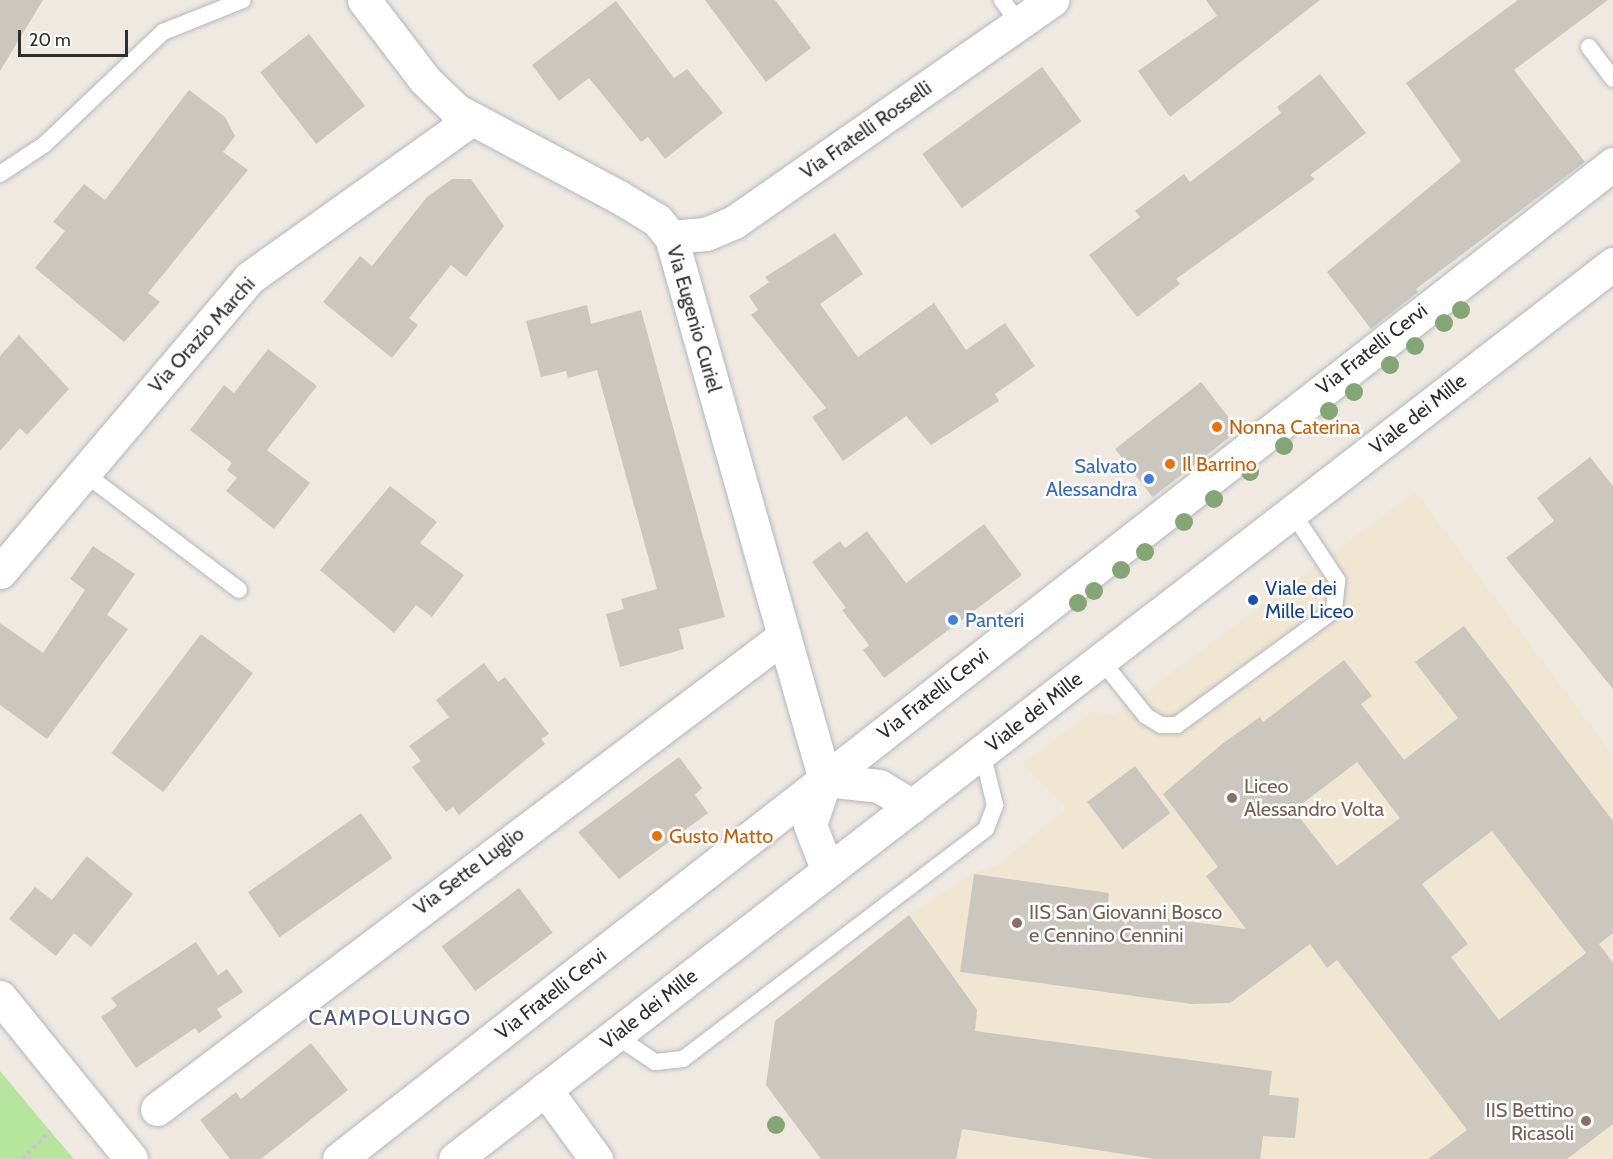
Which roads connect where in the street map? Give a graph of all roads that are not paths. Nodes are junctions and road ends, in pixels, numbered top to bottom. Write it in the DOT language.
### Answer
graph roads {
  1 [pos="243,0"];
  2 [pos="364,0"];
  3 [pos="1052,0"];
  4 [pos="1010,12"];
  5 [pos="1589,47"];
  6 [pos="1613,80"];
  7 [pos="472,119"];
  8 [pos="1613,164"];
  9 [pos="0,174"];
  10 [pos="671,237"];
  11 [pos="1613,264"];
  12 [pos="84,473"];
  13 [pos="1292,512"];
  14 [pos="0,572"];
  15 [pos="239,590"];
  16 [pos="784,636"];
  17 [pos="1101,660"];
  18 [pos="982,752"];
  19 [pos="825,780"];
  20 [pos="912,806"];
  21 [pos="828,871"];
  22 [pos="0,997"];
  23 [pos="615,1035"];
  24 [pos="545,1089"];
  25 [pos="157,1109"];
  26 [pos="131,1159"];
  27 [pos="339,1159"];
  28 [pos="455,1159"];
  29 [pos="596,1159"];
  1 -- 9 [label="lane"];
  2 -- 7 [label="street, Via Eugenio Curiel"];
  3 -- 4 [label="street, Via Fratelli Rosselli"];
  4 -- 10 [label="street, Via Fratelli Rosselli"];
  5 -- 6 [label="lane"];
  7 -- 10 [label="street, Via Eugenio Curiel"];
  7 -- 12 [label="street, Via Orazio Marchi"];
  8 -- 19 [label="street, Via Fratelli Cervi"];
  10 -- 16 [label="street, Via Eugenio Curiel"];
  11 -- 13 [label="street, Viale dei Mille"];
  12 -- 14 [label="street, Via Orazio Marchi"];
  12 -- 15 [label="lane"];
  13 -- 17 [label="street, Viale dei Mille"];
  13 -- 17 [label="lane"];
  16 -- 19 [label="street, Via Eugenio Curiel"];
  16 -- 25 [label="street, Via Sette Luglio"];
  17 -- 18 [label="street, Viale dei Mille"];
  18 -- 20 [label="street, Viale dei Mille"];
  18 -- 23 [label="lane"];
  19 -- 20 [label="street"];
  19 -- 21 [label="street"];
  19 -- 27 [label="street, Via Fratelli Cervi"];
  20 -- 21 [label="street, Viale dei Mille"];
  21 -- 23 [label="street, Viale dei Mille"];
  22 -- 26 [label="street"];
  23 -- 24 [label="street, Viale dei Mille"];
  24 -- 28 [label="street, Viale dei Mille"];
  24 -- 29 [label="street"];
}
